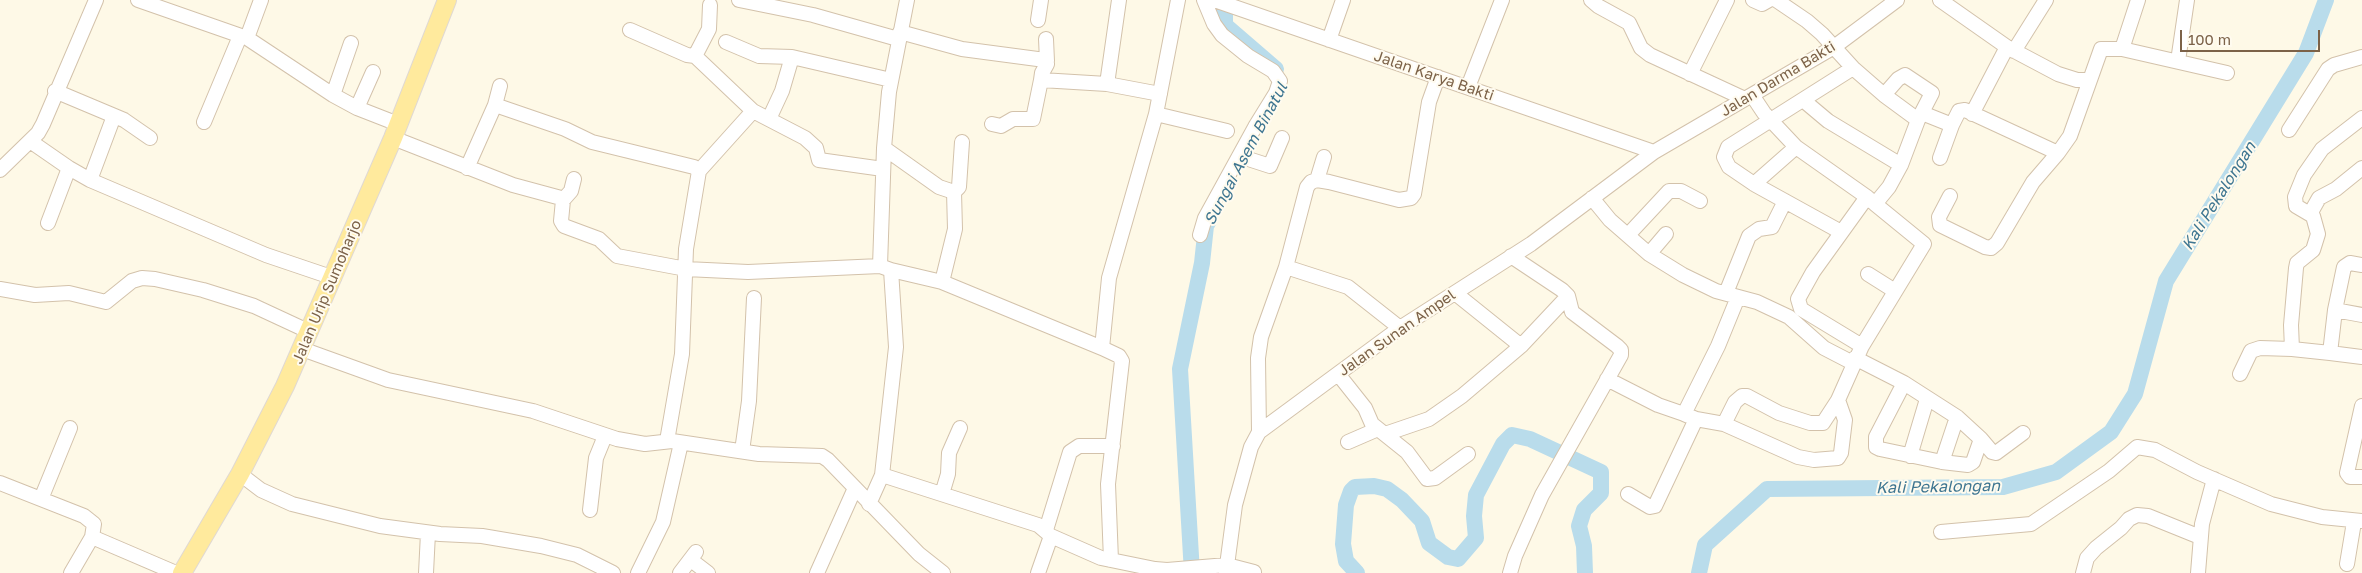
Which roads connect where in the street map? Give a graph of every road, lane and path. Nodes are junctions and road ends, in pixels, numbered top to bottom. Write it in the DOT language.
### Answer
graph roads {
  1 [pos="96,0"];
  2 [pos="138,0"];
  3 [pos="261,0"];
  4 [pos="447,0"];
  5 [pos="739,0"];
  6 [pos="907,0"];
  7 [pos="1041,0"];
  8 [pos="1119,0"];
  9 [pos="1178,0"];
  10 [pos="1204,0"];
  11 [pos="1342,0"];
  12 [pos="1502,0"];
  13 [pos="1591,0"];
  14 [pos="1727,0"];
  15 [pos="1753,0"];
  16 [pos="1769,0"];
  17 [pos="1776,0"];
  18 [pos="1897,0"];
  19 [pos="2046,0"];
  20 [pos="2138,0"];
  21 [pos="2187,0"];
  22 [pos="708,2"];
  23 [pos="1220,2"];
  24 [pos="1944,3"];
  25 [pos="1038,20"];
  26 [pos="630,30"];
  27 [pos="899,35"];
  28 [pos="244,37"];
  29 [pos="1046,40"];
  30 [pos="1329,40"];
  31 [pos="726,42"];
  32 [pos="351,43"];
  33 [pos="2011,49"];
  34 [pos="2122,49"];
  35 [pos="695,56"];
  36 [pos="792,57"];
  37 [pos="1843,57"];
  38 [pos="2362,57"];
  39 [pos="1048,61"];
  40 [pos="2178,61"];
  41 [pos="373,72"];
  42 [pos="2227,73"];
  43 [pos="1690,74"];
  44 [pos="1438,77"];
  45 [pos="891,80"];
  46 [pos="1041,80"];
  47 [pos="2090,80"];
  48 [pos="1107,84"];
  49 [pos="500,86"];
  50 [pos="1468,87"];
  51 [pos="55,91"];
  52 [pos="333,94"];
  53 [pos="1160,94"];
  54 [pos="1884,95"];
  55 [pos="1748,97"];
  56 [pos="1804,100"];
  57 [pos="495,105"];
  58 [pos="357,108"];
  59 [pos="752,111"];
  60 [pos="1156,114"];
  61 [pos="1765,114"];
  62 [pos="1972,114"];
  63 [pos="114,116"];
  64 [pos="1920,116"];
  65 [pos="2362,118"];
  66 [pos="769,119"];
  67 [pos="204,122"];
  68 [pos="992,124"];
  69 [pos="1952,125"];
  70 [pos="2290,130"];
  71 [pos="395,131"];
  72 [pos="1228,131"];
  73 [pos="150,138"];
  74 [pos="1282,138"];
  75 [pos="30,141"];
  76 [pos="962,142"];
  77 [pos="1796,147"];
  78 [pos="884,148"];
  79 [pos="1654,152"];
  80 [pos="2058,152"];
  81 [pos="1245,158"];
  82 [pos="1324,158"];
  83 [pos="1940,158"];
  84 [pos="1901,165"];
  85 [pos="69,168"];
  86 [pos="468,168"];
  87 [pos="883,168"];
  88 [pos="2362,168"];
  89 [pos="0,170"];
  90 [pos="699,171"];
  91 [pos="574,179"];
  92 [pos="90,180"];
  93 [pos="1317,180"];
  94 [pos="1754,184"];
  95 [pos="954,192"];
  96 [pos="1950,196"];
  97 [pos="1592,198"];
  98 [pos="563,200"];
  99 [pos="1871,200"];
  100 [pos="1700,201"];
  101 [pos="1785,201"];
  102 [pos="2310,214"];
  103 [pos="48,223"];
  104 [pos="1841,232"];
  105 [pos="1666,234"];
  106 [pos="1200,235"];
  107 [pos="1628,236"];
  108 [pos="1649,254"];
  109 [pos="1511,256"];
  110 [pos="2362,265"];
  111 [pos="1286,267"];
  112 [pos="886,268"];
  113 [pos="686,269"];
  114 [pos="1868,274"];
  115 [pos="334,278"];
  116 [pos="942,282"];
  117 [pos="0,289"];
  118 [pos="1894,291"];
  119 [pos="1455,293"];
  120 [pos="1732,295"];
  121 [pos="1568,296"];
  122 [pos="754,298"];
  123 [pos="2335,310"];
  124 [pos="2362,315"];
  125 [pos="1400,328"];
  126 [pos="310,332"];
  127 [pos="1521,346"];
  128 [pos="1102,348"];
  129 [pos="302,349"];
  130 [pos="2292,349"];
  131 [pos="2330,352"];
  132 [pos="1857,356"];
  133 [pos="2362,358"];
  134 [pos="1338,374"];
  135 [pos="2240,374"];
  136 [pos="1607,379"];
  137 [pos="1904,383"];
  138 [pos="1927,399"];
  139 [pos="1838,400"];
  140 [pos="2362,406"];
  141 [pos="1690,416"];
  142 [pos="1956,417"];
  143 [pos="1724,424"];
  144 [pos="70,428"];
  145 [pos="960,428"];
  146 [pos="1381,431"];
  147 [pos="1259,432"];
  148 [pos="2023,434"];
  149 [pos="605,436"];
  150 [pos="1981,440"];
  151 [pos="667,441"];
  152 [pos="1348,442"];
  153 [pos="681,443"];
  154 [pos="1113,446"];
  155 [pos="742,451"];
  156 [pos="1468,454"];
  157 [pos="1910,456"];
  158 [pos="1942,462"];
  159 [pos="240,474"];
  160 [pos="882,475"];
  161 [pos="2362,478"];
  162 [pos="2214,479"];
  163 [pos="0,483"];
  164 [pos="855,488"];
  165 [pos="942,494"];
  166 [pos="1628,494"];
  167 [pos="41,499"];
  168 [pos="869,504"];
  169 [pos="590,510"];
  170 [pos="2358,522"];
  171 [pos="1941,532"];
  172 [pos="428,533"];
  173 [pos="1049,533"];
  174 [pos="92,537"];
  175 [pos="2200,537"];
  176 [pos="1111,560"];
  177 [pos="2347,564"];
  178 [pos="1227,569"];
  179 [pos="1254,572"];
  180 [pos="71,573"];
  181 [pos="176,573"];
  182 [pos="182,573"];
  183 [pos="426,573"];
  184 [pos="612,573"];
  185 [pos="638,573"];
  186 [pos="680,573"];
  187 [pos="708,573"];
  188 [pos="817,573"];
  189 [pos="943,573"];
  190 [pos="1038,573"];
  191 [pos="1510,573"];
  192 [pos="2083,573"];
  193 [pos="2198,573"];
  1 -- 51 [label="street"];
  2 -- 28 [label="street"];
  3 -- 28 [label="street"];
  4 -- 71 [label="main road, Jalan Urip Sumoharjo"];
  5 -- 27 [label="street"];
  6 -- 27 [label="street"];
  7 -- 25 [label="street"];
  8 -- 48 [label="street"];
  9 -- 53 [label="street"];
  10 -- 81 [label="street"];
  11 -- 30 [label="street"];
  12 -- 50 [label="street"];
  13 -- 43 [label="street"];
  14 -- 43 [label="street"];
  15 -- 16 [label="street"];
  17 -- 37 [label="street"];
  18 -- 37 [label="street, Jalan Darma Bakti"];
  19 -- 33 [label="street"];
  20 -- 34 [label="street"];
  21 -- 40 [label="street"];
  22 -- 35 [label="street"];
  23 -- 30 [label="street, Jalan Karya Bakti"];
  24 -- 33 [label="street"];
  26 -- 35 [label="street"];
  27 -- 39 [label="street"];
  27 -- 45 [label="street"];
  28 -- 52 [label="street"];
  28 -- 67 [label="street"];
  29 -- 39 [label="street"];
  30 -- 44 [label="street, Jalan Karya Bakti"];
  31 -- 36 [label="street"];
  32 -- 52 [label="street"];
  33 -- 47 [label="street"];
  33 -- 62 [label="street"];
  34 -- 40 [label="street"];
  34 -- 47 [label="street"];
  35 -- 59 [label="street"];
  36 -- 45 [label="street"];
  36 -- 66 [label="street"];
  37 -- 54 [label="street"];
  37 -- 55 [label="street, Jalan Darma Bakti"];
  37 -- 56 [label="street"];
  38 -- 70 [label="street"];
  39 -- 46 [label="street"];
  40 -- 42 [label="street"];
  41 -- 58 [label="street"];
  43 -- 55 [label="street"];
  44 -- 50 [label="street, Jalan Karya Bakti"];
  44 -- 93 [label="street"];
  45 -- 78 [label="street"];
  46 -- 48 [label="street"];
  46 -- 68 [label="street"];
  47 -- 80 [label="street"];
  48 -- 53 [label="street"];
  49 -- 57 [label="street"];
  50 -- 79 [label="street, Jalan Karya Bakti"];
  51 -- 63 [label="street"];
  51 -- 75 [label="street"];
  52 -- 58 [label="street"];
  53 -- 60 [label="street"];
  54 -- 64 [label="street"];
  54 -- 64 [label="street"];
  55 -- 61 [label="street"];
  55 -- 79 [label="street, Jalan Darma Bakti"];
  56 -- 61 [label="street"];
  56 -- 84 [label="street"];
  57 -- 86 [label="street"];
  57 -- 90 [label="street"];
  58 -- 71 [label="street"];
  59 -- 66 [label="street"];
  59 -- 90 [label="street"];
  60 -- 72 [label="street"];
  60 -- 128 [label="street"];
  61 -- 77 [label="street"];
  61 -- 94 [label="street"];
  62 -- 69 [label="street"];
  62 -- 80 [label="street"];
  63 -- 73 [label="street"];
  63 -- 92 [label="street"];
  64 -- 69 [label="street"];
  64 -- 84 [label="street"];
  65 -- 102 [label="street"];
  66 -- 87 [label="street"];
  69 -- 83 [label="street"];
  71 -- 86 [label="street"];
  71 -- 115 [label="main road, Jalan Urip Sumoharjo"];
  74 -- 81 [label="street"];
  75 -- 85 [label="street"];
  75 -- 89 [label="street"];
  76 -- 95 [label="street"];
  77 -- 94 [label="street"];
  77 -- 99 [label="street"];
  78 -- 87 [label="street"];
  78 -- 95 [label="street"];
  79 -- 97 [label="street, Jalan Sunan Ampel"];
  80 -- 96 [label="street"];
  81 -- 106 [label="street"];
  82 -- 93 [label="street"];
  84 -- 99 [label="street"];
  85 -- 92 [label="street"];
  85 -- 103 [label="street"];
  86 -- 98 [label="street"];
  87 -- 112 [label="street"];
  88 -- 102 [label="street"];
  90 -- 113 [label="street"];
  91 -- 98 [label="street"];
  92 -- 115 [label="street"];
  93 -- 111 [label="street"];
  94 -- 101 [label="street"];
  95 -- 116 [label="street"];
  97 -- 107 [label="street"];
  97 -- 109 [label="street, Jalan Sunan Ampel"];
  98 -- 113 [label="street"];
  99 -- 104 [label="street"];
  99 -- 118 [label="street"];
  100 -- 107 [label="street"];
  101 -- 104 [label="street"];
  101 -- 120 [label="street"];
  102 -- 130 [label="street"];
  104 -- 132 [label="street"];
  105 -- 108 [label="street"];
  107 -- 108 [label="street"];
  108 -- 120 [label="street"];
  109 -- 119 [label="street, Jalan Sunan Ampel"];
  109 -- 121 [label="street"];
  110 -- 123 [label="street"];
  111 -- 125 [label="street"];
  111 -- 147 [label="street"];
  112 -- 113 [label="street"];
  112 -- 116 [label="street"];
  112 -- 160 [label="street"];
  113 -- 151 [label="street"];
  114 -- 118 [label="street"];
  115 -- 126 [label="main road, Jalan Urip Sumoharjo"];
  116 -- 128 [label="street"];
  117 -- 126 [label="street"];
  118 -- 132 [label="street"];
  119 -- 125 [label="street, Jalan Sunan Ampel"];
  119 -- 127 [label="street"];
  120 -- 132 [label="street"];
  120 -- 141 [label="street"];
  121 -- 127 [label="street"];
  121 -- 136 [label="street"];
  122 -- 155 [label="street"];
  123 -- 124 [label="street"];
  123 -- 131 [label="street"];
  125 -- 134 [label="street, Jalan Sunan Ampel"];
  126 -- 129 [label="main road, Jalan Urip Sumoharjo"];
  127 -- 146 [label="street"];
  128 -- 154 [label="street"];
  129 -- 149 [label="street"];
  129 -- 159 [label="main road, Jalan Urip Sumoharjo"];
  130 -- 131 [label="street"];
  130 -- 135 [label="street"];
  131 -- 133 [label="street"];
  132 -- 137 [label="street"];
  132 -- 139 [label="street"];
  134 -- 146 [label="street"];
  134 -- 147 [label="street, Jalan Sunan Ampel"];
  136 -- 141 [label="street"];
  136 -- 191 [label="street"];
  137 -- 138 [label="street"];
  137 -- 157 [label="street"];
  138 -- 142 [label="street"];
  138 -- 157 [label="street"];
  139 -- 143 [label="street"];
  139 -- 143 [label="street"];
  140 -- 161 [label="street"];
  141 -- 143 [label="street"];
  141 -- 166 [label="street"];
  142 -- 150 [label="street"];
  142 -- 158 [label="street"];
  144 -- 167 [label="street"];
  145 -- 165 [label="street"];
  146 -- 152 [label="street"];
  146 -- 156 [label="street"];
  147 -- 178 [label="street, Jalan Sunan Ampel"];
  148 -- 150 [label="street"];
  149 -- 151 [label="street"];
  149 -- 169 [label="street"];
  150 -- 158 [label="street"];
  151 -- 153 [label="street"];
  153 -- 155 [label="street"];
  153 -- 185 [label="street"];
  154 -- 173 [label="street"];
  154 -- 176 [label="street"];
  155 -- 164 [label="street"];
  157 -- 158 [label="street"];
  159 -- 172 [label="street"];
  159 -- 182 [label="main road, Jalan Urip Sumoharjo"];
  160 -- 165 [label="street"];
  160 -- 168 [label="street"];
  162 -- 170 [label="street"];
  162 -- 171 [label="street"];
  162 -- 175 [label="street"];
  163 -- 167 [label="street"];
  164 -- 168 [label="street"];
  164 -- 188 [label="street"];
  165 -- 173 [label="street"];
  167 -- 174 [label="street"];
  168 -- 189 [label="street"];
  170 -- 177 [label="street"];
  172 -- 183 [label="street"];
  172 -- 184 [label="street"];
  173 -- 176 [label="street"];
  173 -- 190 [label="street"];
  174 -- 180 [label="street"];
  174 -- 181 [label="street"];
  175 -- 192 [label="street"];
  175 -- 193 [label="street"];
  176 -- 178 [label="street"];
  178 -- 179 [label="street"];
  186 -- 187 [label="street"];
}
